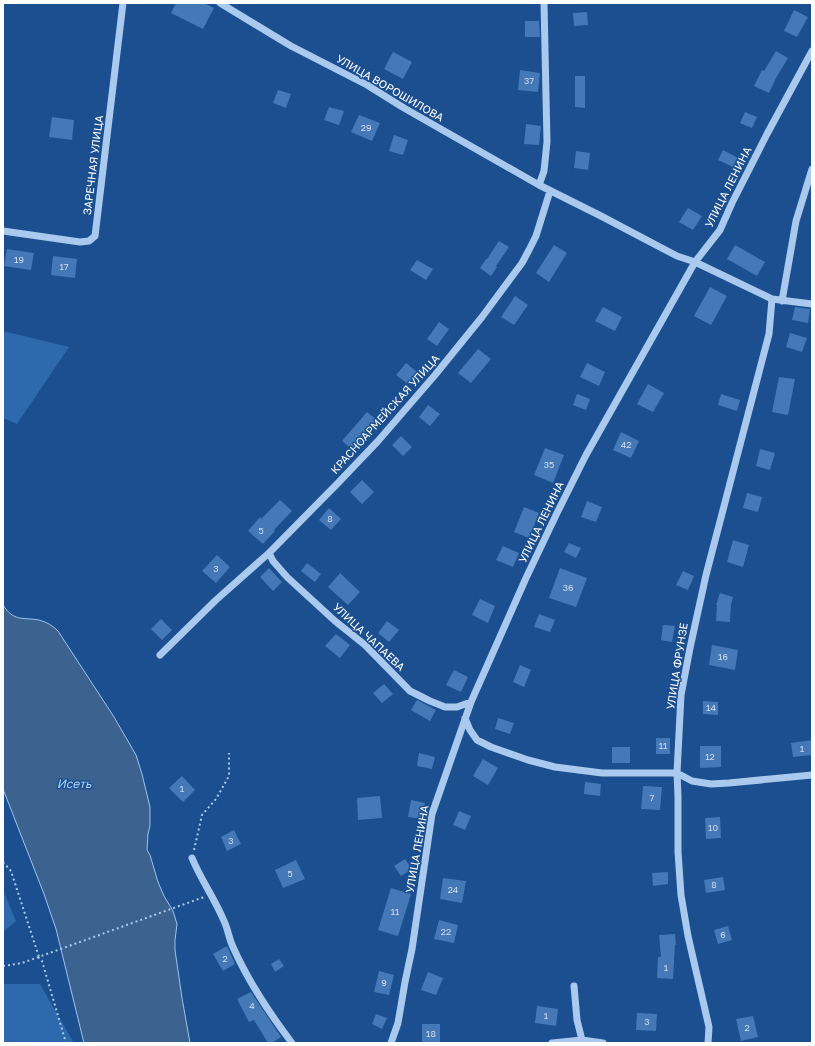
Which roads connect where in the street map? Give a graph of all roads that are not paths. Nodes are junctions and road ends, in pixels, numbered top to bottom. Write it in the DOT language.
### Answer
graph roads {
  1 [pos="123,3"];
  2 [pos="220,3"];
  3 [pos="544,3"];
  4 [pos="812,51"];
  5 [pos="812,169"];
  6 [pos="539,185"];
  7 [pos="550,191"];
  8 [pos="3,231"];
  9 [pos="695,262"];
  10 [pos="772,299"];
  11 [pos="782,300"];
  12 [pos="812,304"];
  13 [pos="269,553"];
  14 [pos="160,655"];
  15 [pos="471,702"];
  16 [pos="465,718"];
  17 [pos="677,773"];
  18 [pos="812,775"];
  19 [pos="192,858"];
  20 [pos="574,986"];
  21 [pos="582,1040"];
  22 [pos="292,1043"];
  23 [pos="391,1043"];
  24 [pos="552,1043"];
  25 [pos="603,1043"];
  26 [pos="708,1043"];
  1 -- 8 [label="street, ЗАРЕЧНАЯ УЛИЦА"];
  2 -- 6 [label="street, УЛИЦА ВОРОШИЛОВА"];
  3 -- 6 [label="street"];
  4 -- 9 [label="street, УЛИЦА ЛЕНИНА"];
  5 -- 11 [label="street"];
  6 -- 7 [label="street, УЛИЦА ВОРОШИЛОВА"];
  7 -- 9 [label="street, УЛИЦА ВОРОШИЛОВА"];
  7 -- 13 [label="street, КРАСНОАРМЕЙСКАЯ УЛИЦА"];
  9 -- 10 [label="street, УЛИЦА ВОРОШИЛОВА"];
  9 -- 15 [label="street, УЛИЦА ЛЕНИНА"];
  10 -- 11 [label="street, УЛИЦА ВОРОШИЛОВА"];
  10 -- 17 [label="street, УЛИЦА ФРУНЗЕ"];
  11 -- 12 [label="street, УЛИЦА ВОРОШИЛОВА"];
  13 -- 14 [label="street, КРАСНОАРМЕЙСКАЯ УЛИЦА"];
  13 -- 15 [label="street, УЛИЦА ЧАПАЕВА"];
  15 -- 16 [label="street, УЛИЦА ЛЕНИНА"];
  16 -- 17 [label="street"];
  16 -- 23 [label="street, УЛИЦА ЛЕНИНА"];
  17 -- 18 [label="street"];
  17 -- 26 [label="street, УЛИЦА ФРУНЗЕ"];
  19 -- 22 [label="street"];
  20 -- 21 [label="street"];
  21 -- 24 [label="street"];
  21 -- 25 [label="street"];
}
